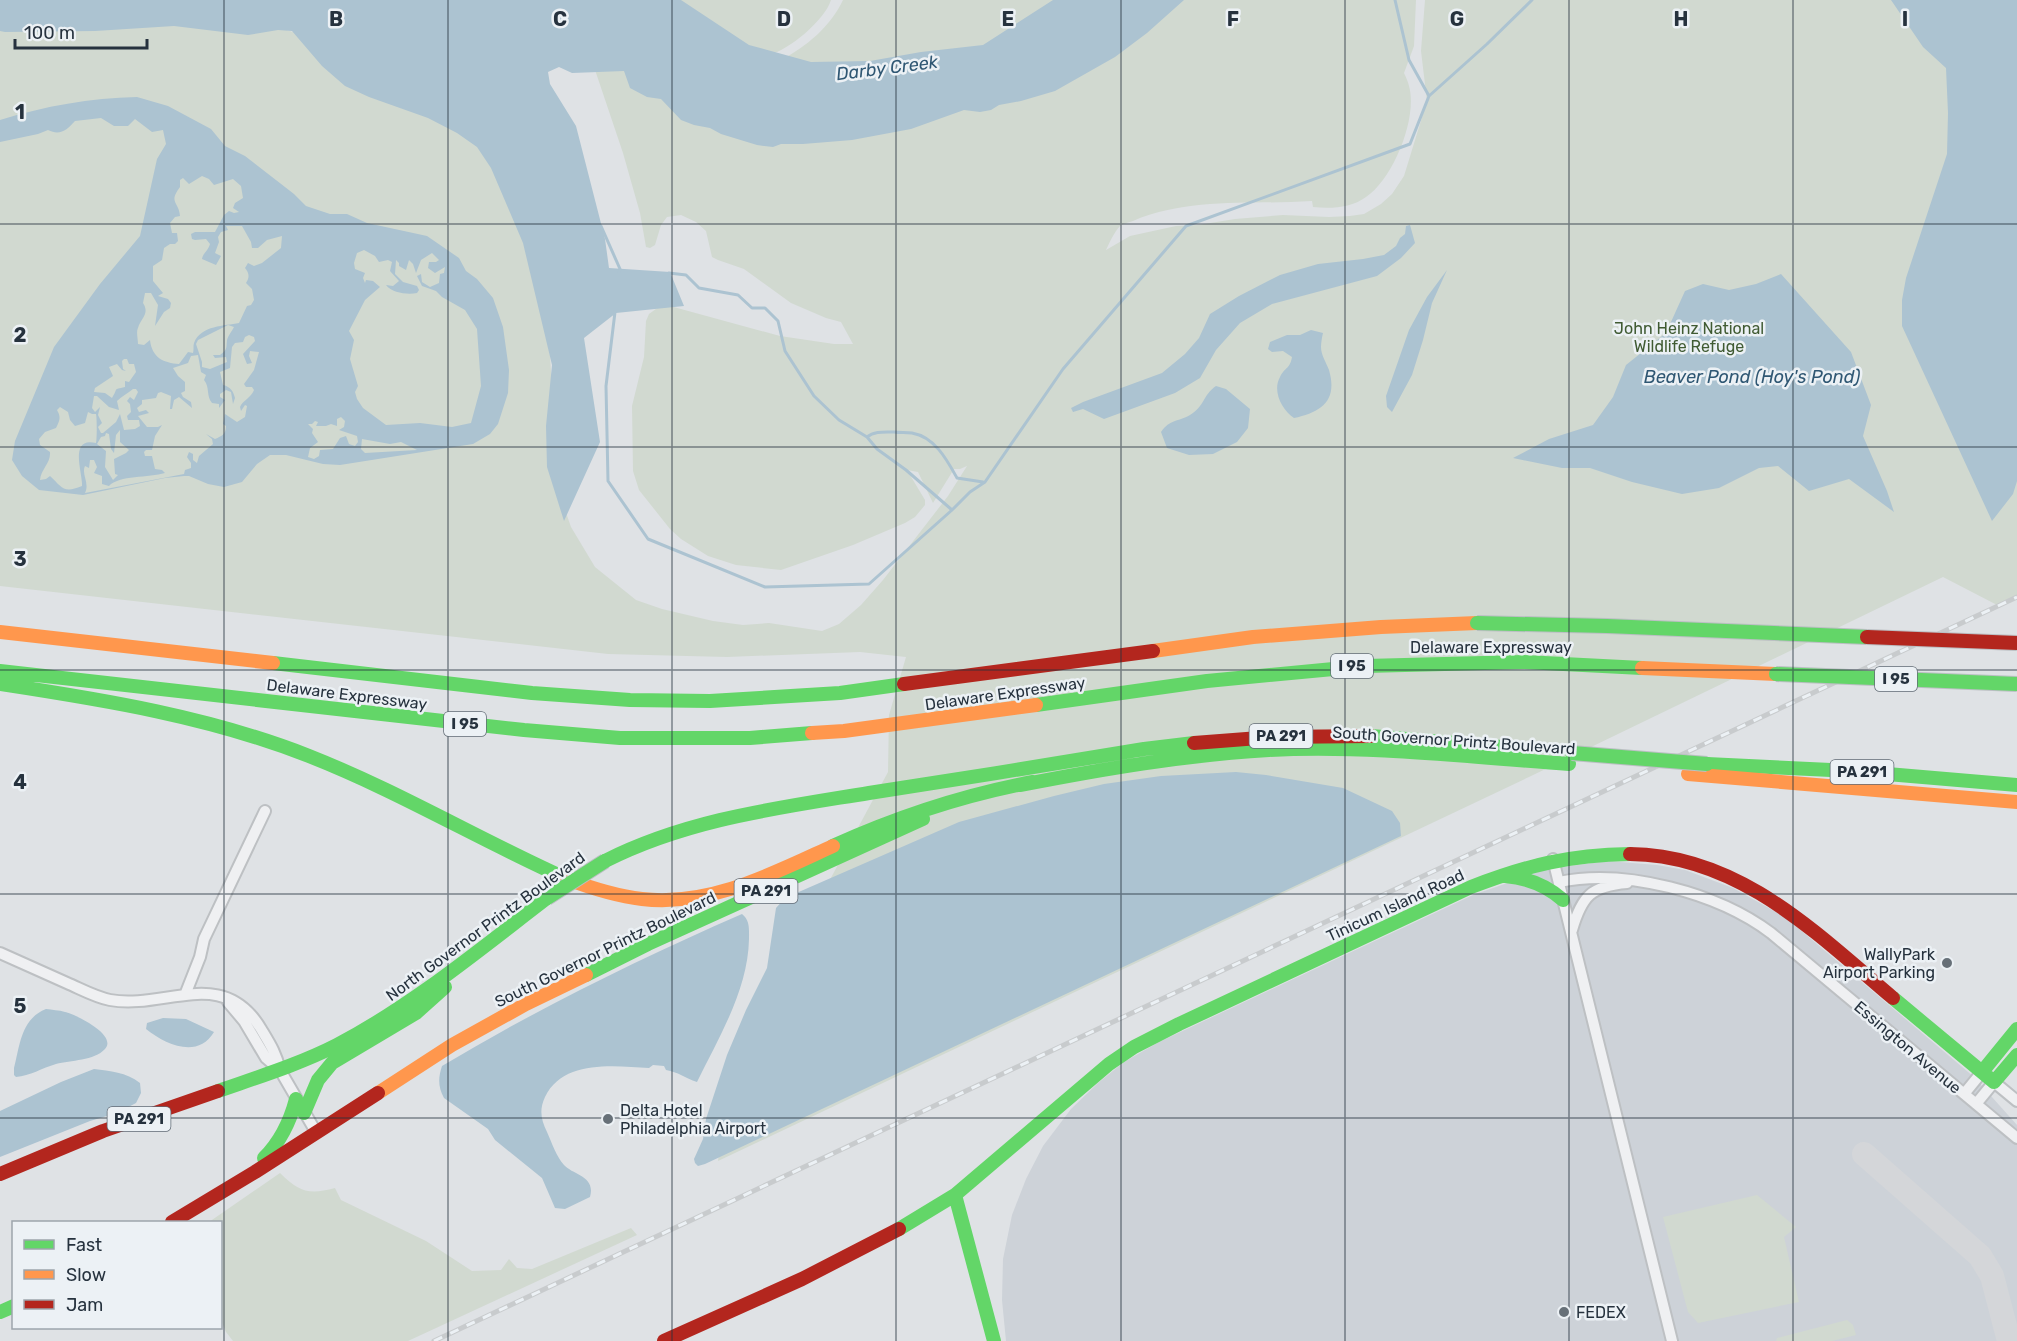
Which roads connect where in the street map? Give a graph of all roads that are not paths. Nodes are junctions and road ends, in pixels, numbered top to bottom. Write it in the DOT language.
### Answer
graph roads {
  1 [pos="0,632"];
  2 [pos="2017,643"];
  3 [pos="0,671"];
  4 [pos="0,684"];
  5 [pos="2017,684"];
  6 [pos="1044,765"];
  7 [pos="1033,782"];
  8 [pos="2017,785"];
  9 [pos="2016,802"];
  10 [pos="265,811"];
  11 [pos="1553,859"];
  12 [pos="1499,875"];
  13 [pos="1558,882"];
  14 [pos="1639,882"];
  15 [pos="1563,900"];
  16 [pos="1571,932"];
  17 [pos="0,953"];
  18 [pos="474,954"];
  19 [pos="185,995"];
  20 [pos="2017,1029"];
  21 [pos="2017,1055"];
  22 [pos="279,1070"];
  23 [pos="1982,1072"];
  24 [pos="1994,1082"];
  25 [pos="1964,1094"];
  26 [pos="296,1099"];
  27 [pos="2017,1101"];
  28 [pos="1976,1104"];
  29 [pos="304,1113"];
  30 [pos="316,1132"];
  31 [pos="2017,1138"];
  32 [pos="0,1174"];
  33 [pos="234,1185"];
  34 [pos="955,1195"];
  35 [pos="174,1221"];
  36 [pos="664,1341"];
  37 [pos="994,1341"];
  38 [pos="1672,1341"];
  1 -- 2 [label="main road, Delaware Expressway / I 95, bridge"];
  3 -- 5 [label="main road, Delaware Expressway / I 95, bridge"];
  4 -- 7 [label="main road"];
  6 -- 8 [label="main road, South Governor Printz Boulevard / PA 291, bridge"];
  6 -- 18 [label="main road, North Governor Printz Boulevard / PA 291, bridge"];
  7 -- 9 [label="main road, South Governor Printz Boulevard / PA 291"];
  7 -- 30 [label="main road, South Governor Printz Boulevard / PA 291"];
  10 -- 19 [label="street"];
  11 -- 12 [label="main road, Tinicum Island Road"];
  11 -- 13 [label="street"];
  11 -- 23 [label="main road, Tinicum Island Road"];
  12 -- 15 [label="main road"];
  12 -- 34 [label="main road, Tinicum Island Road"];
  13 -- 14 [label="street"];
  13 -- 15 [label="street"];
  14 -- 16 [label="street"];
  14 -- 25 [label="street, Essington Avenue"];
  15 -- 16 [label="street"];
  16 -- 38 [label="street"];
  17 -- 19 [label="street"];
  18 -- 22 [label="main road, North Governor Printz Boulevard / PA 291"];
  18 -- 29 [label="main road"];
  19 -- 22 [label="street"];
  20 -- 23 [label="main road"];
  21 -- 24 [label="main road"];
  22 -- 26 [label="street"];
  22 -- 32 [label="main road, North Governor Printz Boulevard / PA 291"];
  23 -- 24 [label="main road, Tinicum Island Road"];
  23 -- 25 [label="street"];
  24 -- 27 [label="street"];
  24 -- 28 [label="street"];
  25 -- 28 [label="street, Essington Avenue"];
  26 -- 29 [label="street"];
  26 -- 33 [label="main road"];
  28 -- 31 [label="street, Essington Avenue"];
  29 -- 30 [label="street"];
  30 -- 33 [label="main road, South Governor Printz Boulevard / PA 291"];
  33 -- 35 [label="main road, South Governor Printz Boulevard / PA 291"];
  34 -- 36 [label="main road, Tinicum Island Road"];
  34 -- 37 [label="main road"];
}
